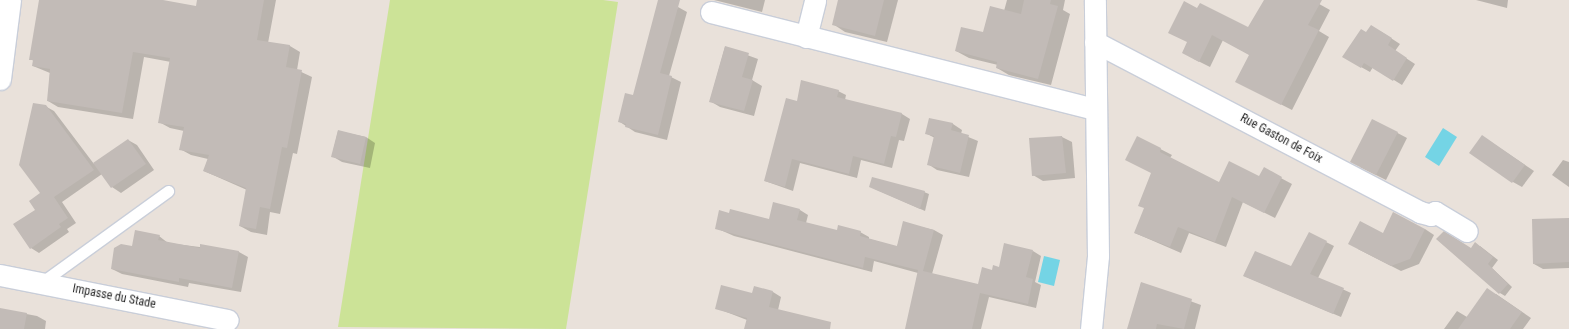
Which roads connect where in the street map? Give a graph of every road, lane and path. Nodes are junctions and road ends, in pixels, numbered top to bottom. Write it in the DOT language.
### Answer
graph roads {
  1 [pos="10,0"];
  2 [pos="816,0"];
  3 [pos="1095,0"];
  4 [pos="711,12"];
  5 [pos="806,37"];
  6 [pos="1094,42"];
  7 [pos="0,79"];
  8 [pos="1095,110"];
  9 [pos="168,191"];
  10 [pos="1467,231"];
  11 [pos="0,275"];
  12 [pos="40,283"];
  13 [pos="228,320"];
  14 [pos="1090,329"];
  1 -- 7 [label="street"];
  2 -- 5 [label="street"];
  3 -- 6 [label="street"];
  4 -- 5 [label="street"];
  5 -- 8 [label="street"];
  6 -- 8 [label="street"];
  6 -- 10 [label="street, Rue Gaston de Foix"];
  8 -- 14 [label="street"];
  9 -- 12 [label="lane"];
  11 -- 12 [label="street, Impasse du Stade"];
  12 -- 13 [label="street, Impasse du Stade"];
}
